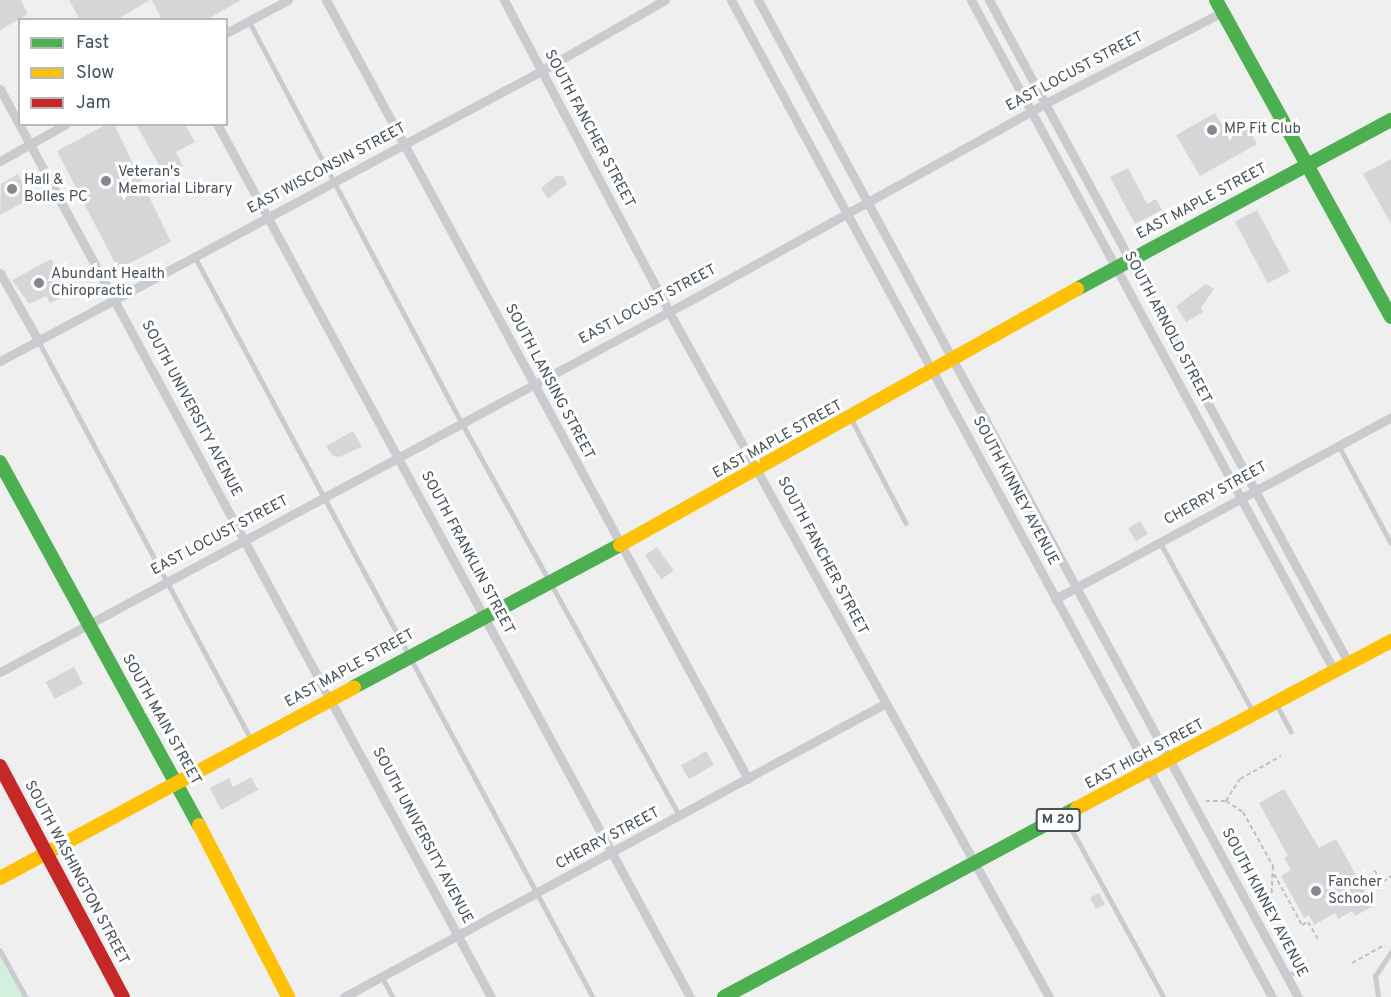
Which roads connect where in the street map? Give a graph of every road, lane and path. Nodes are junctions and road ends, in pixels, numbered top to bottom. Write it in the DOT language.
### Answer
graph roads {
  1 [pos="288,0"];
  2 [pos="326,0"];
  3 [pos="504,0"];
  4 [pos="665,0"];
  5 [pos="731,0"];
  6 [pos="758,0"];
  7 [pos="971,0"];
  8 [pos="989,0"];
  9 [pos="1219,6"];
  10 [pos="249,21"];
  11 [pos="228,32"];
  12 [pos="541,71"];
  13 [pos="0,89"];
  14 [pos="1046,103"];
  15 [pos="1032,111"];
  16 [pos="1391,120"];
  17 [pos="18,123"];
  18 [pos="19,126"];
  19 [pos="63,126"];
  20 [pos="218,126"];
  21 [pos="405,144"];
  22 [pos="30,146"];
  23 [pos="0,161"];
  24 [pos="1307,164"];
  25 [pos="335,182"];
  26 [pos="868,203"];
  27 [pos="847,214"];
  28 [pos="268,218"];
  29 [pos="195,256"];
  30 [pos="1130,259"];
  31 [pos="1116,267"];
  32 [pos="0,273"];
  33 [pos="114,298"];
  34 [pos="669,312"];
  35 [pos="1391,317"];
  36 [pos="38,340"];
  37 [pos="952,358"];
  38 [pos="0,361"];
  39 [pos="933,368"];
  40 [pos="532,384"];
  41 [pos="1391,417"];
  42 [pos="851,418"];
  43 [pos="462,423"];
  44 [pos="1339,446"];
  45 [pos="399,458"];
  46 [pos="0,462"];
  47 [pos="759,470"];
  48 [pos="1255,489"];
  49 [pos="325,497"];
  50 [pos="1240,498"];
  51 [pos="906,523"];
  52 [pos="246,539"];
  53 [pos="1161,542"];
  54 [pos="1391,543"];
  55 [pos="620,544"];
  56 [pos="550,580"];
  57 [pos="166,582"];
  58 [pos="1076,588"];
  59 [pos="1055,599"];
  60 [pos="484,617"];
  61 [pos="88,624"];
  62 [pos="1391,641"];
  63 [pos="409,655"];
  64 [pos="1349,664"];
  65 [pos="0,672"];
  66 [pos="1335,672"];
  67 [pos="331,697"];
  68 [pos="1276,703"];
  69 [pos="884,704"];
  70 [pos="1255,714"];
  71 [pos="1291,731"];
  72 [pos="253,741"];
  73 [pos="1281,756"];
  74 [pos="1170,760"];
  75 [pos="0,766"];
  76 [pos="1150,771"];
  77 [pos="748,778"];
  78 [pos="177,782"];
  79 [pos="1206,801"];
  80 [pos="1226,801"];
  81 [pos="1065,816"];
  82 [pos="681,817"];
  83 [pos="46,850"];
  84 [pos="612,853"];
  85 [pos="974,864"];
  86 [pos="1374,870"];
  87 [pos="1273,872"];
  88 [pos="1391,876"];
  89 [pos="0,878"];
  90 [pos="538,894"];
  91 [pos="1267,913"];
  92 [pos="459,936"];
  93 [pos="1318,939"];
  94 [pos="1385,945"];
  95 [pos="0,950"];
  96 [pos="1391,952"];
  97 [pos="1352,963"];
  98 [pos="1306,966"];
  99 [pos="1287,976"];
  100 [pos="382,977"];
  101 [pos="26,997"];
  102 [pos="123,997"];
  103 [pos="288,997"];
  104 [pos="344,997"];
  105 [pos="393,997"];
  106 [pos="491,997"];
  107 [pos="593,997"];
  108 [pos="690,997"];
  109 [pos="724,997"];
  110 [pos="1049,997"];
  111 [pos="1164,997"];
  112 [pos="1272,997"];
  113 [pos="1298,997"];
  114 [pos="1378,997"];
  1 -- 10 [label="street"];
  2 -- 21 [label="street, SOUTH LANSING STREET"];
  3 -- 12 [label="street, SOUTH FANCHER STREET"];
  4 -- 12 [label="street, EAST WISCONSIN STREET"];
  5 -- 27 [label="street, SOUTH KINNEY AVENUE"];
  6 -- 26 [label="street, SOUTH KINNEY AVENUE"];
  7 -- 15 [label="street, SOUTH ARNOLD STREET"];
  8 -- 14 [label="street, SOUTH ARNOLD STREET"];
  9 -- 14 [label="street, EAST LOCUST STREET"];
  9 -- 24 [label="street"];
  10 -- 11 [label="street"];
  10 -- 25 [label="lane"];
  12 -- 21 [label="street, EAST WISCONSIN STREET"];
  12 -- 34 [label="street, SOUTH FANCHER STREET"];
  13 -- 17 [label="street, SOUTH UNIVERSITY AVENUE"];
  14 -- 15 [label="street, EAST LOCUST STREET"];
  14 -- 30 [label="street, SOUTH ARNOLD STREET"];
  15 -- 26 [label="street, EAST LOCUST STREET"];
  15 -- 31 [label="street, SOUTH ARNOLD STREET"];
  16 -- 24 [label="street, EAST MAPLE STREET"];
  18 -- 22 [label="street, SOUTH UNIVERSITY AVENUE"];
  19 -- 22 [label="street"];
  20 -- 28 [label="street, SOUTH FRANKLIN STREET"];
  21 -- 25 [label="street, EAST WISCONSIN STREET"];
  21 -- 40 [label="street, SOUTH LANSING STREET"];
  22 -- 23 [label="street"];
  22 -- 33 [label="street, SOUTH UNIVERSITY AVENUE"];
  24 -- 30 [label="street, EAST MAPLE STREET"];
  24 -- 35 [label="street"];
  25 -- 28 [label="street, EAST WISCONSIN STREET"];
  25 -- 43 [label="lane"];
  26 -- 27 [label="street, EAST LOCUST STREET"];
  26 -- 37 [label="street, SOUTH KINNEY AVENUE"];
  27 -- 34 [label="street, EAST LOCUST STREET"];
  27 -- 39 [label="street, SOUTH KINNEY AVENUE"];
  28 -- 29 [label="street, EAST WISCONSIN STREET"];
  28 -- 45 [label="street, SOUTH FRANKLIN STREET"];
  29 -- 33 [label="street, EAST WISCONSIN STREET"];
  29 -- 49 [label="lane"];
  30 -- 31 [label="street, EAST MAPLE STREET"];
  30 -- 48 [label="street, SOUTH ARNOLD STREET"];
  31 -- 37 [label="street, EAST MAPLE STREET"];
  31 -- 50 [label="street, SOUTH ARNOLD STREET"];
  32 -- 36 [label="street"];
  33 -- 36 [label="street, EAST WISCONSIN STREET"];
  33 -- 52 [label="street, SOUTH UNIVERSITY AVENUE"];
  34 -- 40 [label="street, EAST LOCUST STREET"];
  34 -- 47 [label="street, SOUTH FANCHER STREET"];
  36 -- 38 [label="street, EAST WISCONSIN STREET"];
  36 -- 57 [label="lane"];
  37 -- 39 [label="street, EAST MAPLE STREET"];
  37 -- 58 [label="street, SOUTH KINNEY AVENUE"];
  39 -- 42 [label="street, EAST MAPLE STREET"];
  39 -- 59 [label="street, SOUTH KINNEY AVENUE"];
  40 -- 43 [label="street, EAST LOCUST STREET"];
  40 -- 55 [label="street, SOUTH LANSING STREET"];
  41 -- 44 [label="street, CHERRY STREET"];
  42 -- 47 [label="street, EAST MAPLE STREET"];
  42 -- 51 [label="lane"];
  43 -- 45 [label="street, EAST LOCUST STREET"];
  43 -- 56 [label="lane"];
  44 -- 48 [label="street, CHERRY STREET"];
  44 -- 54 [label="lane"];
  45 -- 49 [label="street, EAST LOCUST STREET"];
  45 -- 60 [label="street, SOUTH FRANKLIN STREET"];
  46 -- 61 [label="street, SOUTH MAIN STREET"];
  47 -- 55 [label="street, EAST MAPLE STREET"];
  47 -- 69 [label="street, SOUTH FANCHER STREET"];
  48 -- 50 [label="street, CHERRY STREET"];
  48 -- 64 [label="street, SOUTH ARNOLD STREET"];
  49 -- 52 [label="street, EAST LOCUST STREET"];
  49 -- 63 [label="lane"];
  50 -- 53 [label="street, CHERRY STREET"];
  50 -- 66 [label="street, SOUTH ARNOLD STREET"];
  52 -- 57 [label="street, EAST LOCUST STREET"];
  52 -- 67 [label="street, SOUTH UNIVERSITY AVENUE"];
  53 -- 58 [label="street, CHERRY STREET"];
  53 -- 70 [label="lane"];
  55 -- 56 [label="street, EAST MAPLE STREET"];
  55 -- 77 [label="street, SOUTH LANSING STREET"];
  56 -- 60 [label="street, EAST MAPLE STREET"];
  56 -- 82 [label="lane"];
  57 -- 61 [label="street, EAST LOCUST STREET"];
  57 -- 72 [label="lane"];
  58 -- 59 [label="street, CHERRY STREET"];
  58 -- 74 [label="street, SOUTH KINNEY AVENUE"];
  59 -- 76 [label="street, SOUTH KINNEY AVENUE"];
  60 -- 63 [label="street, EAST MAPLE STREET"];
  60 -- 84 [label="street, SOUTH FRANKLIN STREET"];
  61 -- 65 [label="street, EAST LOCUST STREET"];
  61 -- 78 [label="street, SOUTH MAIN STREET"];
  62 -- 64 [label="street, EAST HIGH STREET / M 20"];
  63 -- 67 [label="street, EAST MAPLE STREET"];
  63 -- 90 [label="lane"];
  64 -- 66 [label="street, EAST HIGH STREET / M 20"];
  66 -- 68 [label="street, EAST HIGH STREET / M 20"];
  67 -- 72 [label="street, EAST MAPLE STREET"];
  67 -- 92 [label="street, SOUTH UNIVERSITY AVENUE"];
  68 -- 70 [label="street, EAST HIGH STREET / M 20"];
  68 -- 71 [label="lane"];
  69 -- 77 [label="street, CHERRY STREET"];
  69 -- 85 [label="street, SOUTH FANCHER STREET"];
  70 -- 74 [label="street, EAST HIGH STREET / M 20"];
  72 -- 78 [label="street, EAST MAPLE STREET"];
  73 -- 80 [label="path"];
  74 -- 76 [label="street, EAST HIGH STREET / M 20"];
  74 -- 99 [label="street, SOUTH KINNEY AVENUE"];
  75 -- 83 [label="street, SOUTH WASHINGTON STREET"];
  76 -- 81 [label="street, EAST HIGH STREET / M 20"];
  76 -- 112 [label="street, SOUTH KINNEY AVENUE"];
  77 -- 82 [label="street, CHERRY STREET"];
  78 -- 83 [label="street, EAST MAPLE STREET"];
  78 -- 103 [label="street, SOUTH MAIN STREET"];
  79 -- 80 [label="path"];
  80 -- 87 [label="path"];
  81 -- 85 [label="street, EAST HIGH STREET / M 20"];
  81 -- 111 [label="lane"];
  82 -- 84 [label="street, CHERRY STREET"];
  83 -- 89 [label="street, EAST MAPLE STREET"];
  83 -- 102 [label="street, SOUTH WASHINGTON STREET"];
  84 -- 90 [label="street, CHERRY STREET"];
  84 -- 108 [label="street, SOUTH FRANKLIN STREET"];
  85 -- 109 [label="street, EAST HIGH STREET / M 20"];
  85 -- 110 [label="street, SOUTH FANCHER STREET"];
  86 -- 88 [label="path"];
  87 -- 91 [label="path"];
  87 -- 93 [label="path"];
  90 -- 92 [label="street, CHERRY STREET"];
  90 -- 107 [label="lane"];
  92 -- 100 [label="street, CHERRY STREET"];
  92 -- 106 [label="street, SOUTH UNIVERSITY AVENUE"];
  94 -- 97 [label="path"];
  95 -- 101 [label="lane"];
  96 -- 114 [label="lane"];
  98 -- 99 [label="lane"];
  99 -- 113 [label="street, SOUTH KINNEY AVENUE"];
  100 -- 104 [label="street, CHERRY STREET"];
  100 -- 105 [label="lane"];
}
